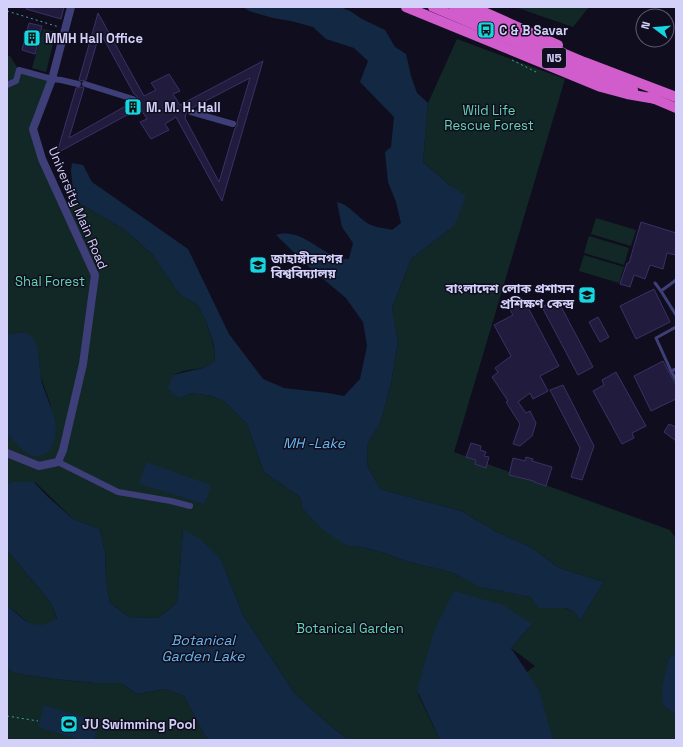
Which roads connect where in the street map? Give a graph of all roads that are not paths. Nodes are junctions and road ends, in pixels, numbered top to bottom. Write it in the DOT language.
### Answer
graph roads {
  1 [pos="71,7"];
  2 [pos="406,7"];
  3 [pos="433,7"];
  4 [pos="454,7"];
  5 [pos="472,7"];
  6 [pos="584,62"];
  7 [pos="52,79"];
  8 [pos="78,84"];
  9 [pos="85,84"];
  10 [pos="7,85"];
  11 [pos="676,97"];
  12 [pos="133,99"];
  13 [pos="656,99"];
  14 [pos="676,108"];
  15 [pos="191,112"];
  16 [pos="233,124"];
  17 [pos="676,280"];
  18 [pos="655,283"];
  19 [pos="661,291"];
  20 [pos="676,315"];
  21 [pos="676,327"];
  22 [pos="676,369"];
  23 [pos="672,371"];
  24 [pos="676,380"];
  25 [pos="7,453"];
  26 [pos="58,462"];
  27 [pos="190,506"];
  1 -- 7 [label="street, University Main Road"];
  2 -- 13 [label="highway"];
  3 -- 13 [label="highway, N5"];
  4 -- 6 [label="highway, N5"];
  5 -- 6 [label="highway"];
  6 -- 11 [label="highway, N5"];
  7 -- 8 [label="street"];
  7 -- 10 [label="street"];
  7 -- 26 [label="street, University Main Road"];
  9 -- 12 [label="street"];
  13 -- 14 [label="highway, N5"];
  15 -- 16 [label="street"];
  17 -- 19 [label="lane"];
  18 -- 19 [label="lane"];
  19 -- 20 [label="lane"];
  21 -- 23 [label="lane"];
  22 -- 23 [label="lane"];
  23 -- 24 [label="lane"];
  25 -- 26 [label="street"];
  26 -- 27 [label="street"];
}
